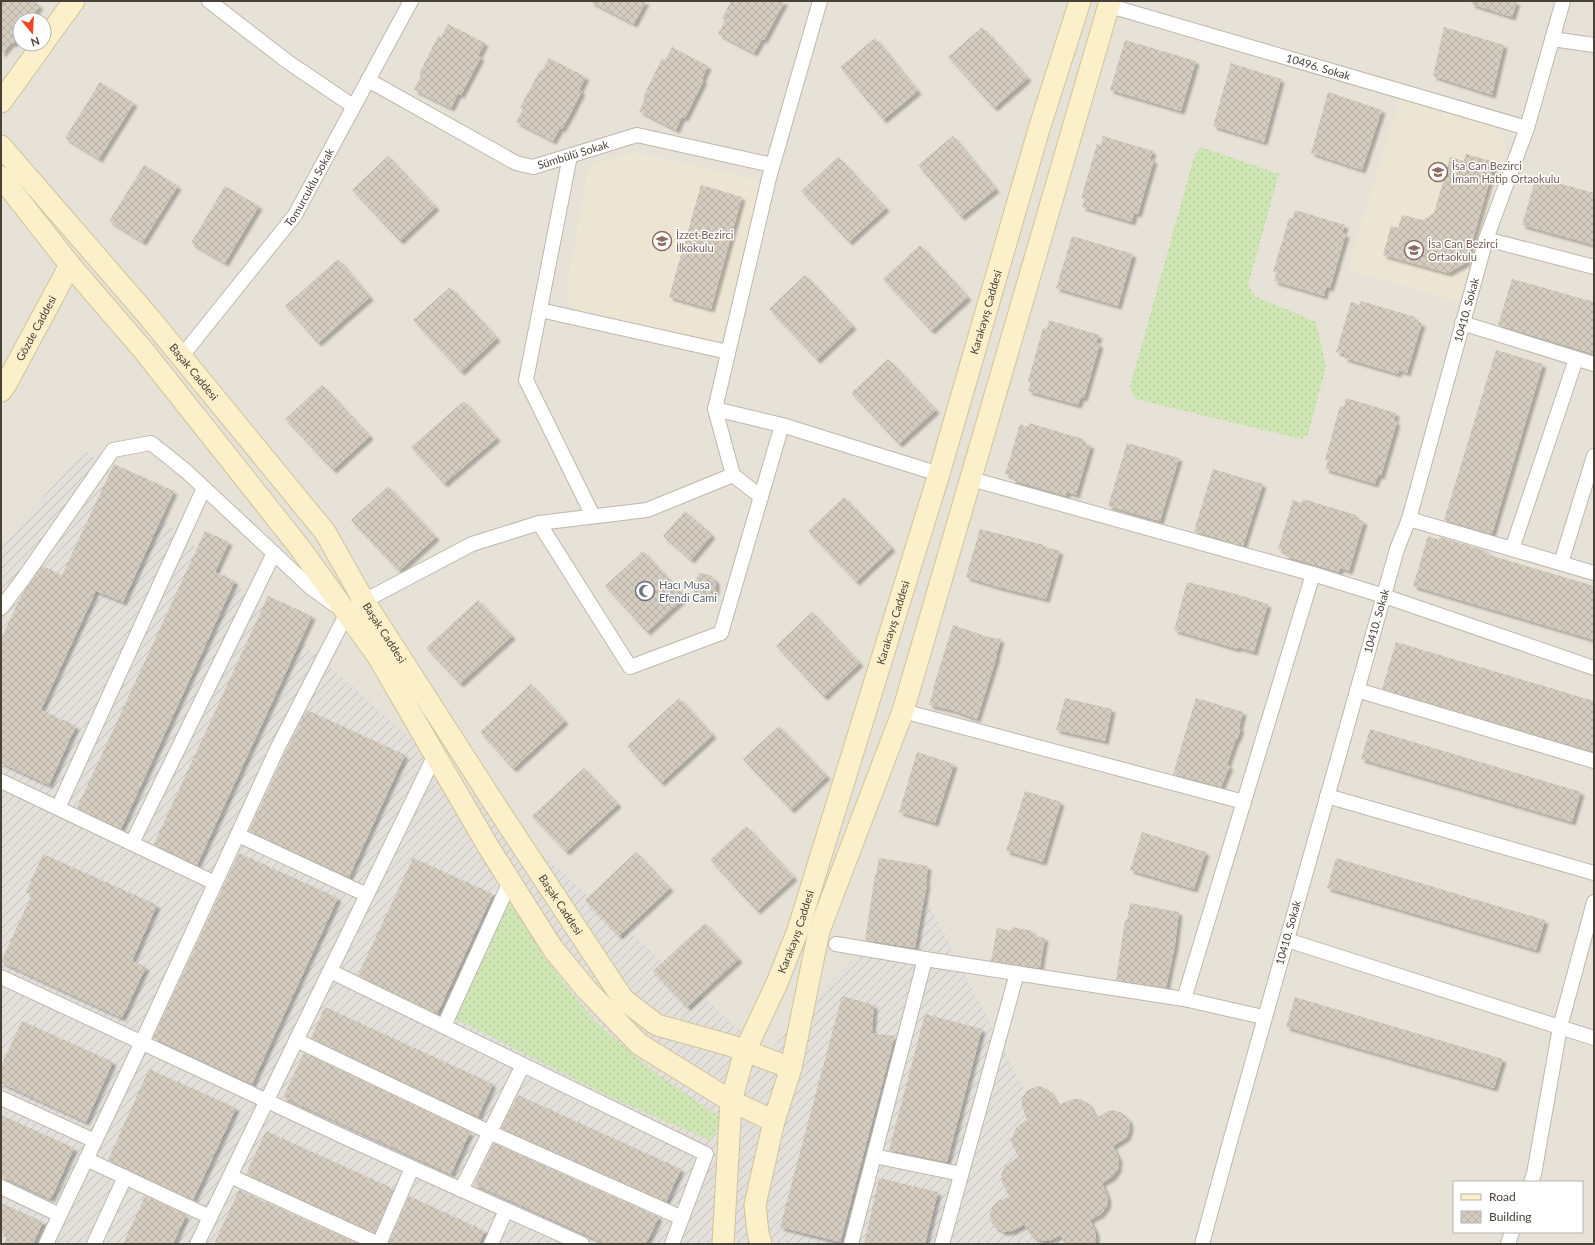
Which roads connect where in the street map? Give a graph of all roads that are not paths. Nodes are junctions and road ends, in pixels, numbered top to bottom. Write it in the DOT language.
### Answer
graph roads {
  1 [pos="74,1"];
  2 [pos="209,1"];
  3 [pos="411,1"];
  4 [pos="820,1"];
  5 [pos="1080,1"];
  6 [pos="1563,1"];
  7 [pos="1110,3"];
  8 [pos="52,31"];
  9 [pos="1552,39"];
  10 [pos="1594,45"];
  11 [pos="37,52"];
  12 [pos="368,80"];
  13 [pos="1,102"];
  14 [pos="353,106"];
  15 [pos="1527,128"];
  16 [pos="1,146"];
  17 [pos="570,156"];
  18 [pos="772,165"];
  19 [pos="1,177"];
  20 [pos="1486,239"];
  21 [pos="70,265"];
  22 [pos="1594,266"];
  23 [pos="540,310"];
  24 [pos="1462,323"];
  25 [pos="728,352"];
  26 [pos="181,357"];
  27 [pos="1576,358"];
  28 [pos="1594,364"];
  29 [pos="1,391"];
  30 [pos="715,409"];
  31 [pos="782,425"];
  32 [pos="1594,456"];
  33 [pos="938,474"];
  34 [pos="733,475"];
  35 [pos="971,479"];
  36 [pos="204,488"];
  37 [pos="761,496"];
  38 [pos="593,516"];
  39 [pos="1409,519"];
  40 [pos="539,523"];
  41 [pos="1512,549"];
  42 [pos="274,553"];
  43 [pos="1561,563"];
  44 [pos="1594,573"];
  45 [pos="1313,574"];
  46 [pos="1384,596"];
  47 [pos="364,601"];
  48 [pos="1,608"];
  49 [pos="347,613"];
  50 [pos="1594,668"];
  51 [pos="1357,690"];
  52 [pos="903,710"];
  53 [pos="435,755"];
  54 [pos="1594,761"];
  55 [pos="1,781"];
  56 [pos="1328,796"];
  57 [pos="1244,802"];
  58 [pos="58,808"];
  59 [pos="238,835"];
  60 [pos="132,843"];
  61 [pos="1594,873"];
  62 [pos="510,882"];
  63 [pos="215,883"];
  64 [pos="367,894"];
  65 [pos="1594,902"];
  66 [pos="1287,940"];
  67 [pos="836,944"];
  68 [pos="925,959"];
  69 [pos="330,971"];
  70 [pos="1017,973"];
  71 [pos="1,977"];
  72 [pos="1184,999"];
  73 [pos="1263,1017"];
  74 [pos="444,1026"];
  75 [pos="1560,1027"];
  76 [pos="1594,1038"];
  77 [pos="296,1040"];
  78 [pos="142,1042"];
  79 [pos="744,1050"];
  80 [pos="522,1065"];
  81 [pos="791,1068"];
  82 [pos="1,1098"];
  83 [pos="267,1101"];
  84 [pos="731,1101"];
  85 [pos="774,1121"];
  86 [pos="489,1132"];
  87 [pos="95,1141"];
  88 [pos="874,1156"];
  89 [pos="86,1159"];
  90 [pos="412,1168"];
  91 [pos="961,1174"];
  92 [pos="230,1176"];
  93 [pos="125,1177"];
  94 [pos="1531,1181"];
  95 [pos="1,1187"];
  96 [pos="461,1190"];
  97 [pos="506,1210"];
  98 [pos="60,1215"];
  99 [pos="210,1217"];
  100 [pos="682,1218"];
  101 [pos="1512,1233"];
  102 [pos="945,1243"];
  103 [pos="46,1244"];
  104 [pos="94,1244"];
  105 [pos="197,1244"];
  106 [pos="379,1244"];
  107 [pos="491,1244"];
  108 [pos="582,1244"];
  109 [pos="672,1244"];
  110 [pos="723,1244"];
  111 [pos="762,1244"];
  112 [pos="851,1244"];
  113 [pos="1202,1244"];
  114 [pos="1508,1244"];
  1 -- 8 [label="street"];
  2 -- 14 [label="street"];
  3 -- 12 [label="street, Tomurcuklu Sokak"];
  4 -- 18 [label="street"];
  5 -- 33 [label="street, Karakayış Caddesi"];
  6 -- 9 [label="street, 10410. Sokak"];
  7 -- 15 [label="street, 10496. Sokak"];
  7 -- 35 [label="street, Karakayış Caddesi"];
  9 -- 10 [label="street"];
  9 -- 15 [label="street, 10410. Sokak"];
  11 -- 13 [label="street"];
  12 -- 14 [label="street, Tomurcuklu Sokak"];
  12 -- 17 [label="street, Sümbülü Sokak"];
  14 -- 26 [label="street, Tomurcuklu Sokak"];
  15 -- 20 [label="street, 10410. Sokak"];
  16 -- 26 [label="street, Başak Caddesi"];
  17 -- 18 [label="street, Sümbülü Sokak"];
  17 -- 23 [label="street"];
  18 -- 25 [label="street"];
  19 -- 21 [label="street, Başak Caddesi"];
  20 -- 22 [label="street"];
  20 -- 24 [label="street, 10410. Sokak"];
  21 -- 29 [label="street, Gözde Caddesi"];
  21 -- 49 [label="street, Başak Caddesi"];
  23 -- 25 [label="street"];
  23 -- 38 [label="street"];
  24 -- 27 [label="street"];
  24 -- 39 [label="street, 10410. Sokak"];
  25 -- 30 [label="street"];
  26 -- 47 [label="street, Başak Caddesi"];
  27 -- 28 [label="street"];
  27 -- 41 [label="street"];
  30 -- 31 [label="street"];
  30 -- 34 [label="street"];
  31 -- 33 [label="street"];
  31 -- 37 [label="street"];
  32 -- 43 [label="street"];
  33 -- 79 [label="street, Karakayış Caddesi"];
  34 -- 37 [label="street"];
  34 -- 38 [label="street"];
  35 -- 45 [label="street"];
  35 -- 52 [label="street, Karakayış Caddesi"];
  36 -- 42 [label="street"];
  36 -- 48 [label="street"];
  36 -- 58 [label="street"];
  37 -- 40 [label="street"];
  38 -- 40 [label="street"];
  39 -- 41 [label="street"];
  39 -- 46 [label="street, 10410. Sokak"];
  40 -- 47 [label="street"];
  41 -- 43 [label="street"];
  42 -- 49 [label="street"];
  42 -- 60 [label="street"];
  43 -- 44 [label="street"];
  45 -- 46 [label="street"];
  45 -- 57 [label="street"];
  46 -- 50 [label="street"];
  46 -- 51 [label="street, 10410. Sokak"];
  47 -- 49 [label="street"];
  47 -- 79 [label="street, Başak Caddesi"];
  49 -- 53 [label="street, Başak Caddesi"];
  49 -- 59 [label="street"];
  51 -- 54 [label="street"];
  51 -- 56 [label="street, 10410. Sokak"];
  52 -- 57 [label="street"];
  52 -- 81 [label="street, Karakayış Caddesi"];
  53 -- 62 [label="street, Başak Caddesi"];
  53 -- 64 [label="street"];
  55 -- 58 [label="street"];
  56 -- 61 [label="street"];
  56 -- 66 [label="street, 10410. Sokak"];
  57 -- 72 [label="street"];
  58 -- 60 [label="street"];
  59 -- 63 [label="street"];
  59 -- 64 [label="street"];
  60 -- 63 [label="street"];
  62 -- 74 [label="street"];
  62 -- 84 [label="street, Başak Caddesi"];
  63 -- 78 [label="street"];
  64 -- 69 [label="street"];
  65 -- 75 [label="street"];
  66 -- 73 [label="street, 10410. Sokak"];
  66 -- 75 [label="street"];
  67 -- 68 [label="street"];
  68 -- 70 [label="street"];
  68 -- 88 [label="street"];
  69 -- 74 [label="street"];
  69 -- 77 [label="street"];
  70 -- 72 [label="street"];
  70 -- 91 [label="street"];
  71 -- 78 [label="street"];
  72 -- 73 [label="street"];
  73 -- 113 [label="street, 10410. Sokak"];
  74 -- 80 [label="street"];
  75 -- 76 [label="street"];
  75 -- 94 [label="street"];
  77 -- 83 [label="street"];
  77 -- 86 [label="street"];
  78 -- 83 [label="street"];
  78 -- 87 [label="street"];
  79 -- 81 [label="street, Başak Caddesi"];
  79 -- 84 [label="street, Karakayış Caddesi"];
  80 -- 86 [label="street"];
  80 -- 100 [label="street"];
  81 -- 85 [label="street, Karakayış Caddesi"];
  82 -- 87 [label="street"];
  83 -- 90 [label="street"];
  83 -- 92 [label="street"];
  84 -- 85 [label="street, Başak Caddesi"];
  84 -- 110 [label="street, Karakayış Caddesi"];
  85 -- 111 [label="street, Karakayış Caddesi"];
  86 -- 96 [label="street"];
  86 -- 100 [label="street"];
  87 -- 89 [label="street"];
  88 -- 91 [label="street"];
  88 -- 112 [label="street"];
  89 -- 93 [label="street"];
  89 -- 98 [label="street"];
  90 -- 96 [label="street"];
  90 -- 106 [label="street"];
  91 -- 102 [label="street"];
  92 -- 99 [label="street"];
  92 -- 106 [label="street"];
  93 -- 99 [label="street"];
  93 -- 104 [label="street"];
  95 -- 98 [label="street"];
  96 -- 97 [label="street"];
  97 -- 107 [label="street"];
  97 -- 108 [label="street"];
  98 -- 103 [label="street"];
  99 -- 105 [label="street"];
  100 -- 109 [label="street"];
  101 -- 114 [label="street"];
}
